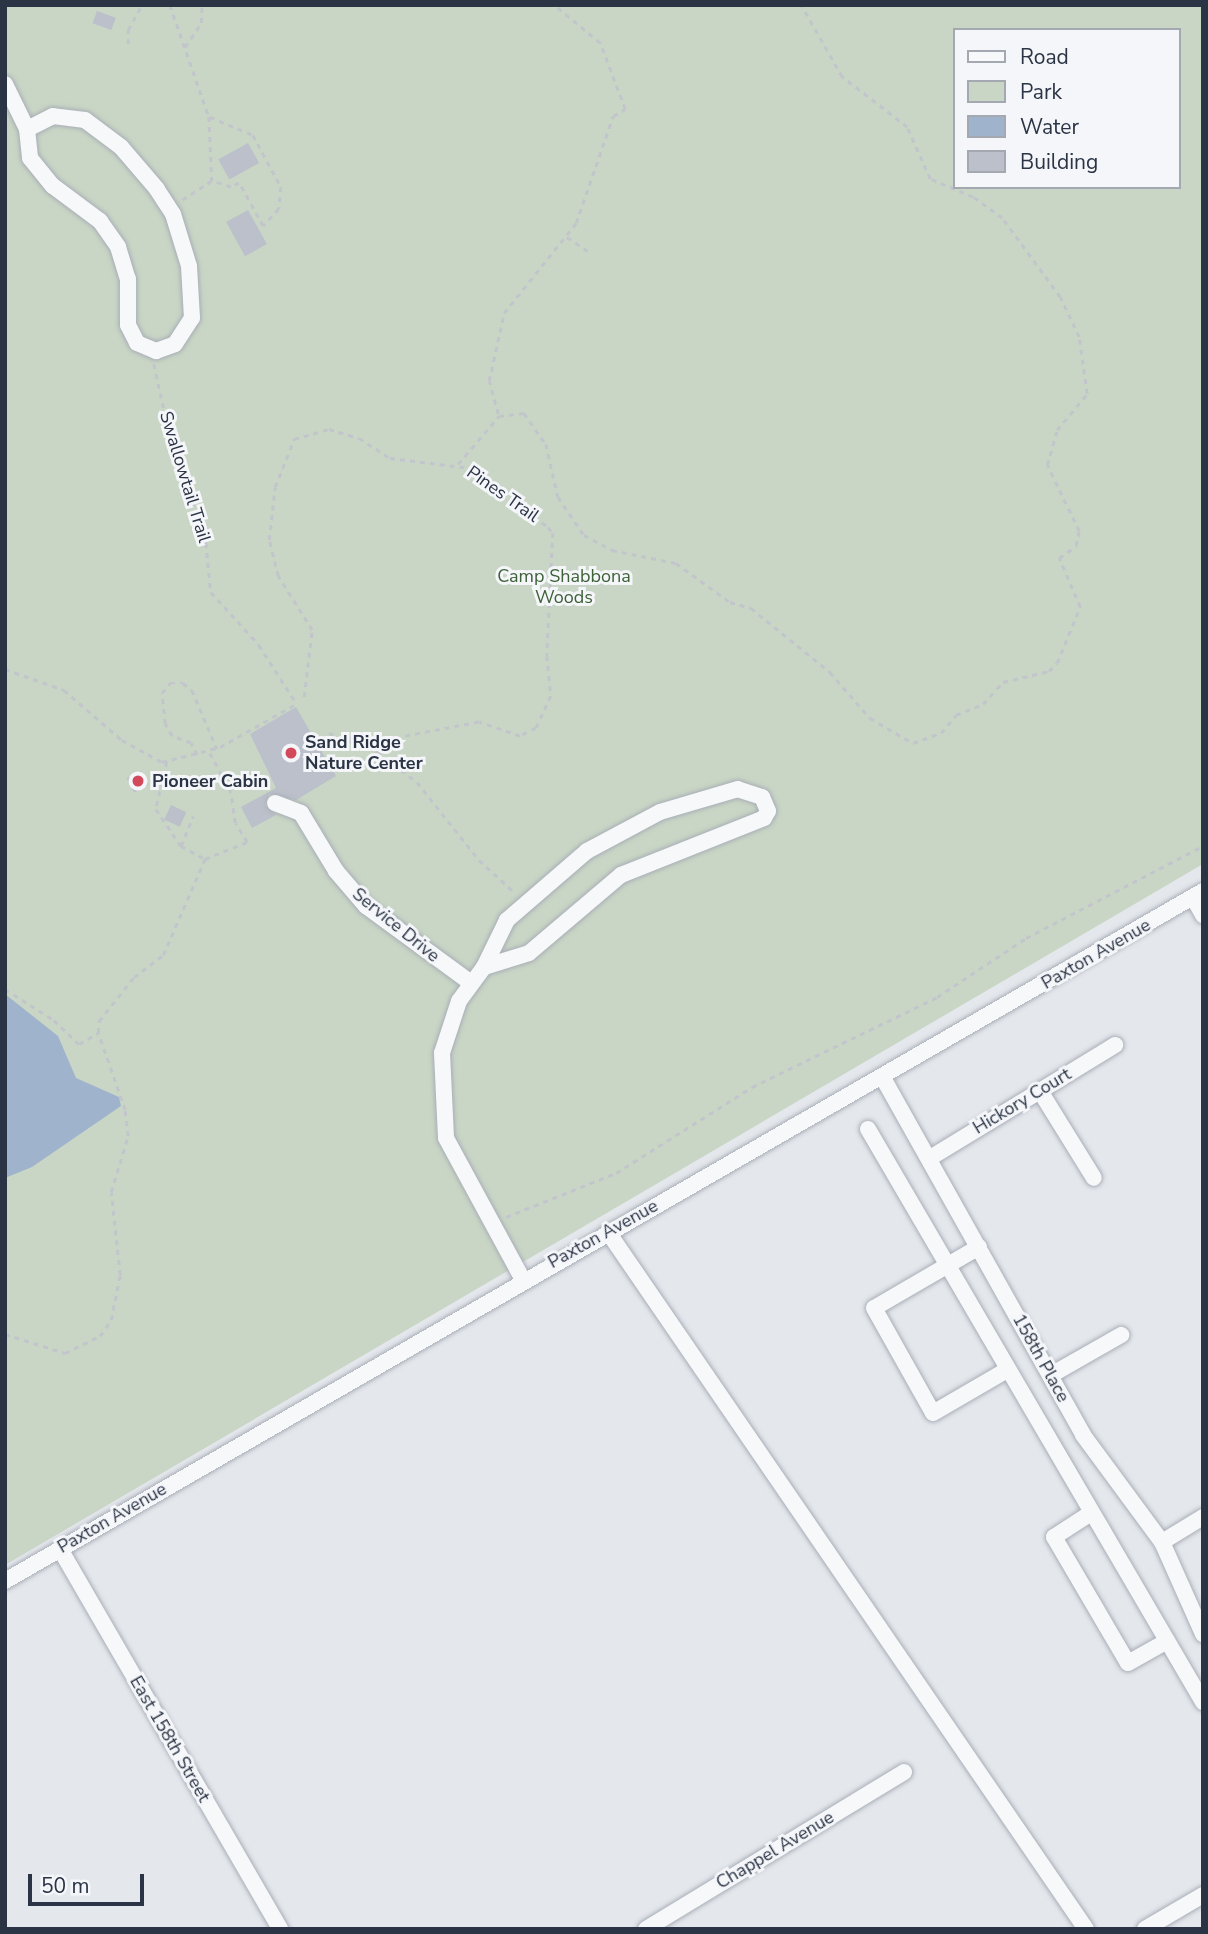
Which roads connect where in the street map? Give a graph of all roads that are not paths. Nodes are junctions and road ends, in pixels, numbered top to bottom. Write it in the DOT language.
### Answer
graph roads {
  1 [pos="5,83"];
  2 [pos="27,128"];
  3 [pos="275,803"];
  4 [pos="1198,894"];
  5 [pos="1203,915"];
  6 [pos="484,967"];
  7 [pos="470,982"];
  8 [pos="1115,1045"];
  9 [pos="883,1078"];
  10 [pos="1040,1091"];
  11 [pos="868,1129"];
  12 [pos="930,1158"];
  13 [pos="1094,1178"];
  14 [pos="608,1232"];
  15 [pos="979,1247"];
  16 [pos="947,1266"];
  17 [pos="522,1279"];
  18 [pos="1121,1335"];
  19 [pos="1007,1370"];
  20 [pos="1051,1375"];
  21 [pos="1091,1513"];
  22 [pos="1203,1517"];
  23 [pos="1162,1542"];
  24 [pos="60,1549"];
  25 [pos="5,1581"];
  26 [pos="1203,1634"];
  27 [pos="1167,1641"];
  28 [pos="1203,1702"];
  29 [pos="904,1772"];
  30 [pos="1203,1895"];
  31 [pos="280,1929"];
  32 [pos="646,1929"];
  33 [pos="1086,1929"];
  34 [pos="1145,1929"];
  1 -- 2 [label="street"];
  2 -- 2 [label="street"];
  3 -- 7 [label="street, Service Drive"];
  4 -- 5 [label="street"];
  4 -- 9 [label="street, Paxton Avenue"];
  6 -- 6 [label="street"];
  6 -- 7 [label="street"];
  7 -- 17 [label="street"];
  8 -- 10 [label="street, Hickory Court"];
  9 -- 12 [label="street, 158th Place"];
  9 -- 14 [label="street, Paxton Avenue"];
  10 -- 12 [label="street, Hickory Court"];
  10 -- 13 [label="street"];
  11 -- 16 [label="street"];
  12 -- 15 [label="street, 158th Place"];
  14 -- 17 [label="street, Paxton Avenue"];
  14 -- 33 [label="street"];
  15 -- 16 [label="street"];
  15 -- 20 [label="street, 158th Place"];
  16 -- 19 [label="street"];
  16 -- 19 [label="street"];
  17 -- 24 [label="street, Paxton Avenue"];
  18 -- 20 [label="street"];
  19 -- 21 [label="street"];
  20 -- 23 [label="street, 158th Place"];
  21 -- 27 [label="street"];
  21 -- 27 [label="street"];
  22 -- 23 [label="street"];
  23 -- 26 [label="street, 158th Place"];
  24 -- 25 [label="street, Paxton Avenue"];
  24 -- 31 [label="street, East 158th Street"];
  27 -- 28 [label="street"];
  29 -- 32 [label="street, Chappel Avenue"];
  30 -- 34 [label="street"];
}
